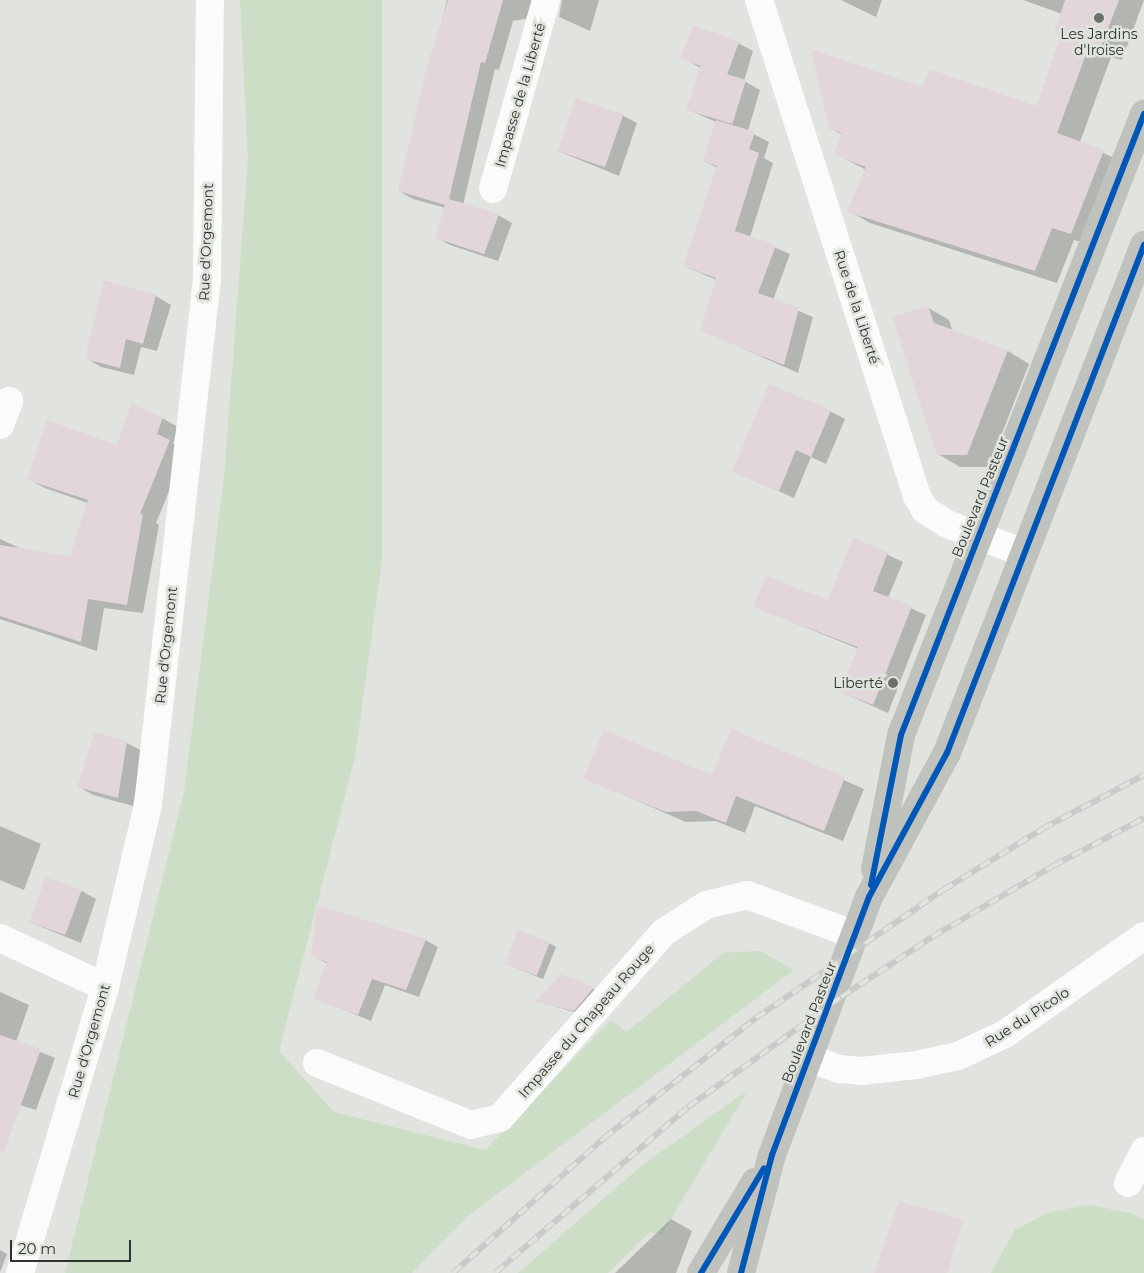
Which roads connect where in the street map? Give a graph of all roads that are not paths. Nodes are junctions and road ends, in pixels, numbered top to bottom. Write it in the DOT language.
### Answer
graph roads {
  1 [pos="210,0"];
  2 [pos="546,0"];
  3 [pos="758,0"];
  4 [pos="1144,114"];
  5 [pos="493,189"];
  6 [pos="1144,245"];
  7 [pos="978,536"];
  8 [pos="1024,552"];
  9 [pos="869,897"];
  10 [pos="855,935"];
  11 [pos="1144,936"];
  12 [pos="0,938"];
  13 [pos="105,987"];
  14 [pos="808,1058"];
  15 [pos="317,1063"];
  16 [pos="1144,1151"];
  17 [pos="772,1155"];
  18 [pos="1128,1183"];
  19 [pos="20,1273"];
  20 [pos="701,1273"];
  21 [pos="741,1273"];
  1 -- 13 [label="street, Rue d'Orgemont"];
  2 -- 5 [label="street, Impasse de la Liberté"];
  3 -- 7 [label="street, Rue de la Liberté"];
  4 -- 7 [label="main road, Boulevard Pasteur"];
  6 -- 8 [label="main road, Boulevard Pasteur"];
  7 -- 8 [label="street, Rue de la Liberté"];
  7 -- 9 [label="main road, Boulevard Pasteur"];
  8 -- 9 [label="main road, Boulevard Pasteur"];
  9 -- 10 [label="main road, Boulevard Pasteur"];
  10 -- 14 [label="main road, Boulevard Pasteur"];
  10 -- 15 [label="street, Impasse du Chapeau Rouge"];
  11 -- 14 [label="street, Rue du Picolo"];
  12 -- 13 [label="street"];
  13 -- 19 [label="street, Rue d'Orgemont"];
  14 -- 17 [label="main road, Boulevard Pasteur"];
  16 -- 18 [label="street"];
  17 -- 20 [label="main road, Boulevard Pasteur"];
  17 -- 21 [label="main road, Boulevard Pasteur"];
}
